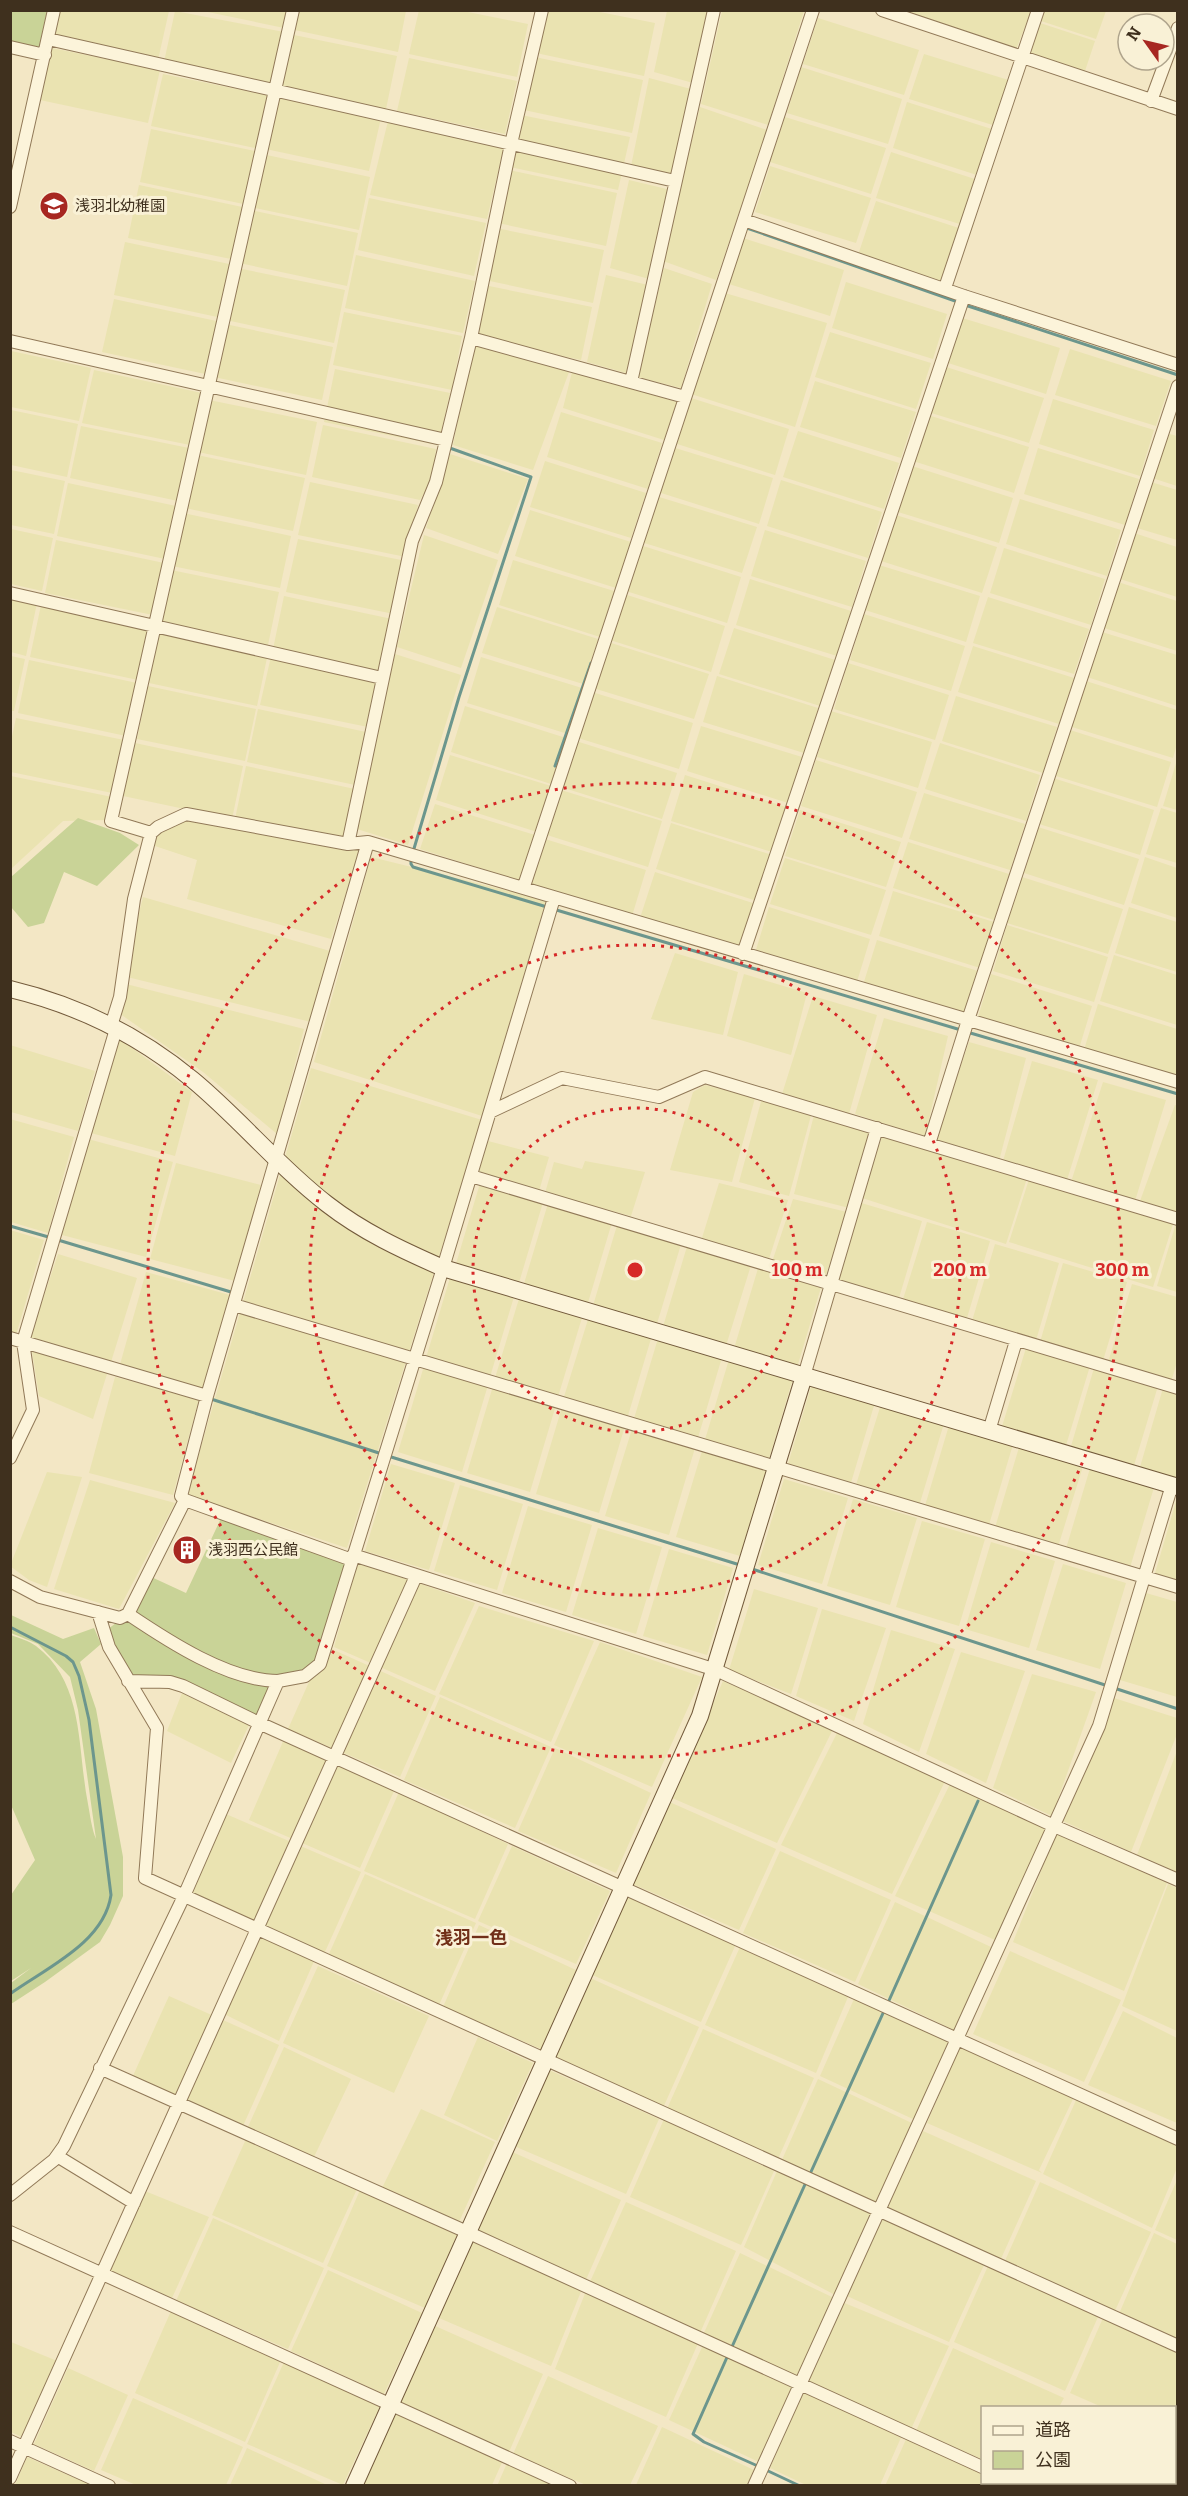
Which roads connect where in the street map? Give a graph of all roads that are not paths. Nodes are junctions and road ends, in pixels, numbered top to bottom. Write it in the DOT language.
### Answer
graph roads {
  1 [pos="54,10"];
  2 [pos="293,10"];
  3 [pos="542,10"];
  4 [pos="714,10"];
  5 [pos="813,10"];
  6 [pos="882,10"];
  7 [pos="1038,10"];
  8 [pos="1178,28"];
  9 [pos="48,39"];
  10 [pos="10,47"];
  11 [pos="45,55"];
  12 [pos="1022,58"];
  13 [pos="275,90"];
  14 [pos="1151,101"];
  15 [pos="1178,109"];
  16 [pos="511,144"];
  17 [pos="675,181"];
  18 [pos="10,207"];
  19 [pos="744,219"];
  20 [pos="945,288"];
  21 [pos="964,296"];
  22 [pos="471,338"];
  23 [pos="10,341"];
  24 [pos="1178,365"];
  25 [pos="631,382"];
  26 [pos="208,385"];
  27 [pos="1178,386"];
  28 [pos="685,397"];
  29 [pos="446,441"];
  30 [pos="10,593"];
  31 [pos="154,626"];
  32 [pos="382,678"];
  33 [pos="151,833"];
  34 [pos="368,842"];
  35 [pos="348,844"];
  36 [pos="524,886"];
  37 [pos="554,898"];
  38 [pos="743,954"];
  39 [pos="10,989"];
  40 [pos="968,1020"];
  41 [pos="113,1028"];
  42 [pos="1178,1082"];
  43 [pos="490,1112"];
  44 [pos="877,1128"];
  45 [pos="929,1144"];
  46 [pos="276,1157"];
  47 [pos="471,1176"];
  48 [pos="1178,1220"];
  49 [pos="443,1268"];
  50 [pos="831,1286"];
  51 [pos="234,1305"];
  52 [pos="17,1340"];
  53 [pos="1016,1341"];
  54 [pos="414,1361"];
  55 [pos="804,1376"];
  56 [pos="1178,1388"];
  57 [pos="207,1396"];
  58 [pos="989,1431"];
  59 [pos="10,1458"];
  60 [pos="777,1467"];
  61 [pos="1175,1486"];
  62 [pos="185,1500"];
  63 [pos="352,1558"];
  64 [pos="416,1576"];
  65 [pos="1145,1577"];
  66 [pos="10,1581"];
  67 [pos="1178,1587"];
  68 [pos="98,1612"];
  69 [pos="128,1614"];
  70 [pos="716,1670"];
  71 [pos="128,1681"];
  72 [pos="278,1681"];
  73 [pos="259,1724"];
  74 [pos="335,1758"];
  75 [pos="1054,1826"];
  76 [pos="1178,1880"];
  77 [pos="623,1886"];
  78 [pos="184,1896"];
  79 [pos="257,1930"];
  80 [pos="957,2040"];
  81 [pos="545,2060"];
  82 [pos="100,2068"];
  83 [pos="179,2102"];
  84 [pos="1178,2139"];
  85 [pos="57,2156"];
  86 [pos="10,2194"];
  87 [pos="134,2203"];
  88 [pos="879,2211"];
  89 [pos="10,2232"];
  90 [pos="467,2232"];
  91 [pos="102,2274"];
  92 [pos="1178,2346"];
  93 [pos="801,2385"];
  94 [pos="391,2404"];
  95 [pos="10,2441"];
  96 [pos="24,2447"];
  97 [pos="981,2467"];
  98 [pos="10,2478"];
  99 [pos="109,2486"];
  100 [pos="354,2486"];
  101 [pos="570,2486"];
  102 [pos="754,2486"];
  1 -- 9 [label="street"];
  2 -- 13 [label="street"];
  3 -- 16 [label="street"];
  4 -- 17 [label="street"];
  5 -- 19 [label="street"];
  6 -- 12 [label="street"];
  7 -- 12 [label="street"];
  8 -- 14 [label="street"];
  9 -- 11 [label="street"];
  9 -- 13 [label="street"];
  10 -- 11 [label="street"];
  11 -- 18 [label="street"];
  12 -- 14 [label="street"];
  12 -- 20 [label="street"];
  13 -- 16 [label="street"];
  13 -- 26 [label="street"];
  14 -- 15 [label="street"];
  16 -- 17 [label="street"];
  16 -- 22 [label="street"];
  17 -- 25 [label="street"];
  19 -- 20 [label="street"];
  19 -- 28 [label="street"];
  20 -- 21 [label="street"];
  21 -- 24 [label="street"];
  21 -- 38 [label="street"];
  22 -- 25 [label="street"];
  22 -- 29 [label="street"];
  23 -- 26 [label="street"];
  25 -- 28 [label="street"];
  26 -- 29 [label="street"];
  26 -- 31 [label="street"];
  27 -- 40 [label="street"];
  28 -- 36 [label="street"];
  29 -- 32 [label="street"];
  30 -- 31 [label="street"];
  31 -- 32 [label="street"];
  31 -- 33 [label="street"];
  32 -- 35 [label="street"];
  33 -- 35 [label="street"];
  33 -- 41 [label="street"];
  34 -- 35 [label="street"];
  34 -- 36 [label="street"];
  34 -- 46 [label="street"];
  36 -- 37 [label="street"];
  37 -- 38 [label="street"];
  37 -- 43 [label="street"];
  38 -- 40 [label="street"];
  39 -- 41 [label="street"];
  40 -- 42 [label="street"];
  40 -- 45 [label="street"];
  41 -- 46 [label="street"];
  41 -- 52 [label="street"];
  43 -- 44 [label="street"];
  43 -- 47 [label="street"];
  44 -- 45 [label="street"];
  44 -- 50 [label="street"];
  45 -- 48 [label="street"];
  46 -- 49 [label="street"];
  46 -- 51 [label="street"];
  47 -- 49 [label="street"];
  47 -- 50 [label="street"];
  49 -- 54 [label="street"];
  49 -- 55 [label="street"];
  50 -- 53 [label="street"];
  50 -- 55 [label="street"];
  51 -- 54 [label="street"];
  51 -- 57 [label="street"];
  52 -- 57 [label="street"];
  52 -- 59 [label="street"];
  53 -- 56 [label="street"];
  53 -- 58 [label="street"];
  54 -- 60 [label="street"];
  54 -- 63 [label="street"];
  55 -- 58 [label="street"];
  55 -- 60 [label="street"];
  57 -- 62 [label="street"];
  58 -- 61 [label="street"];
  60 -- 65 [label="street"];
  60 -- 70 [label="street"];
  61 -- 65 [label="street"];
  62 -- 63 [label="street"];
  62 -- 69 [label="street"];
  63 -- 64 [label="street"];
  63 -- 72 [label="street"];
  64 -- 70 [label="street"];
  64 -- 74 [label="street"];
  65 -- 67 [label="street"];
  65 -- 75 [label="street"];
  66 -- 68 [label="street"];
  68 -- 69 [label="street"];
  68 -- 71 [label="street"];
  69 -- 72 [label="street"];
  70 -- 75 [label="street"];
  70 -- 77 [label="street"];
  71 -- 73 [label="street"];
  71 -- 78 [label="street"];
  72 -- 73 [label="street"];
  73 -- 74 [label="street"];
  73 -- 78 [label="street"];
  74 -- 77 [label="street"];
  74 -- 79 [label="street"];
  75 -- 76 [label="street"];
  75 -- 80 [label="street"];
  77 -- 80 [label="street"];
  77 -- 81 [label="street"];
  78 -- 79 [label="street"];
  78 -- 82 [label="street"];
  79 -- 81 [label="street"];
  79 -- 83 [label="street"];
  80 -- 84 [label="street"];
  80 -- 88 [label="street"];
  81 -- 88 [label="street"];
  81 -- 90 [label="street"];
  82 -- 83 [label="street"];
  82 -- 85 [label="street"];
  83 -- 87 [label="street"];
  83 -- 90 [label="street"];
  85 -- 86 [label="street"];
  85 -- 87 [label="street"];
  87 -- 91 [label="street"];
  88 -- 92 [label="street"];
  88 -- 93 [label="street"];
  89 -- 91 [label="street"];
  90 -- 93 [label="street"];
  90 -- 94 [label="street"];
  91 -- 94 [label="street"];
  91 -- 96 [label="street"];
  93 -- 97 [label="street"];
  93 -- 102 [label="street"];
  94 -- 100 [label="street"];
  94 -- 101 [label="street"];
  95 -- 96 [label="street"];
  96 -- 98 [label="street"];
  96 -- 99 [label="street"];
}
